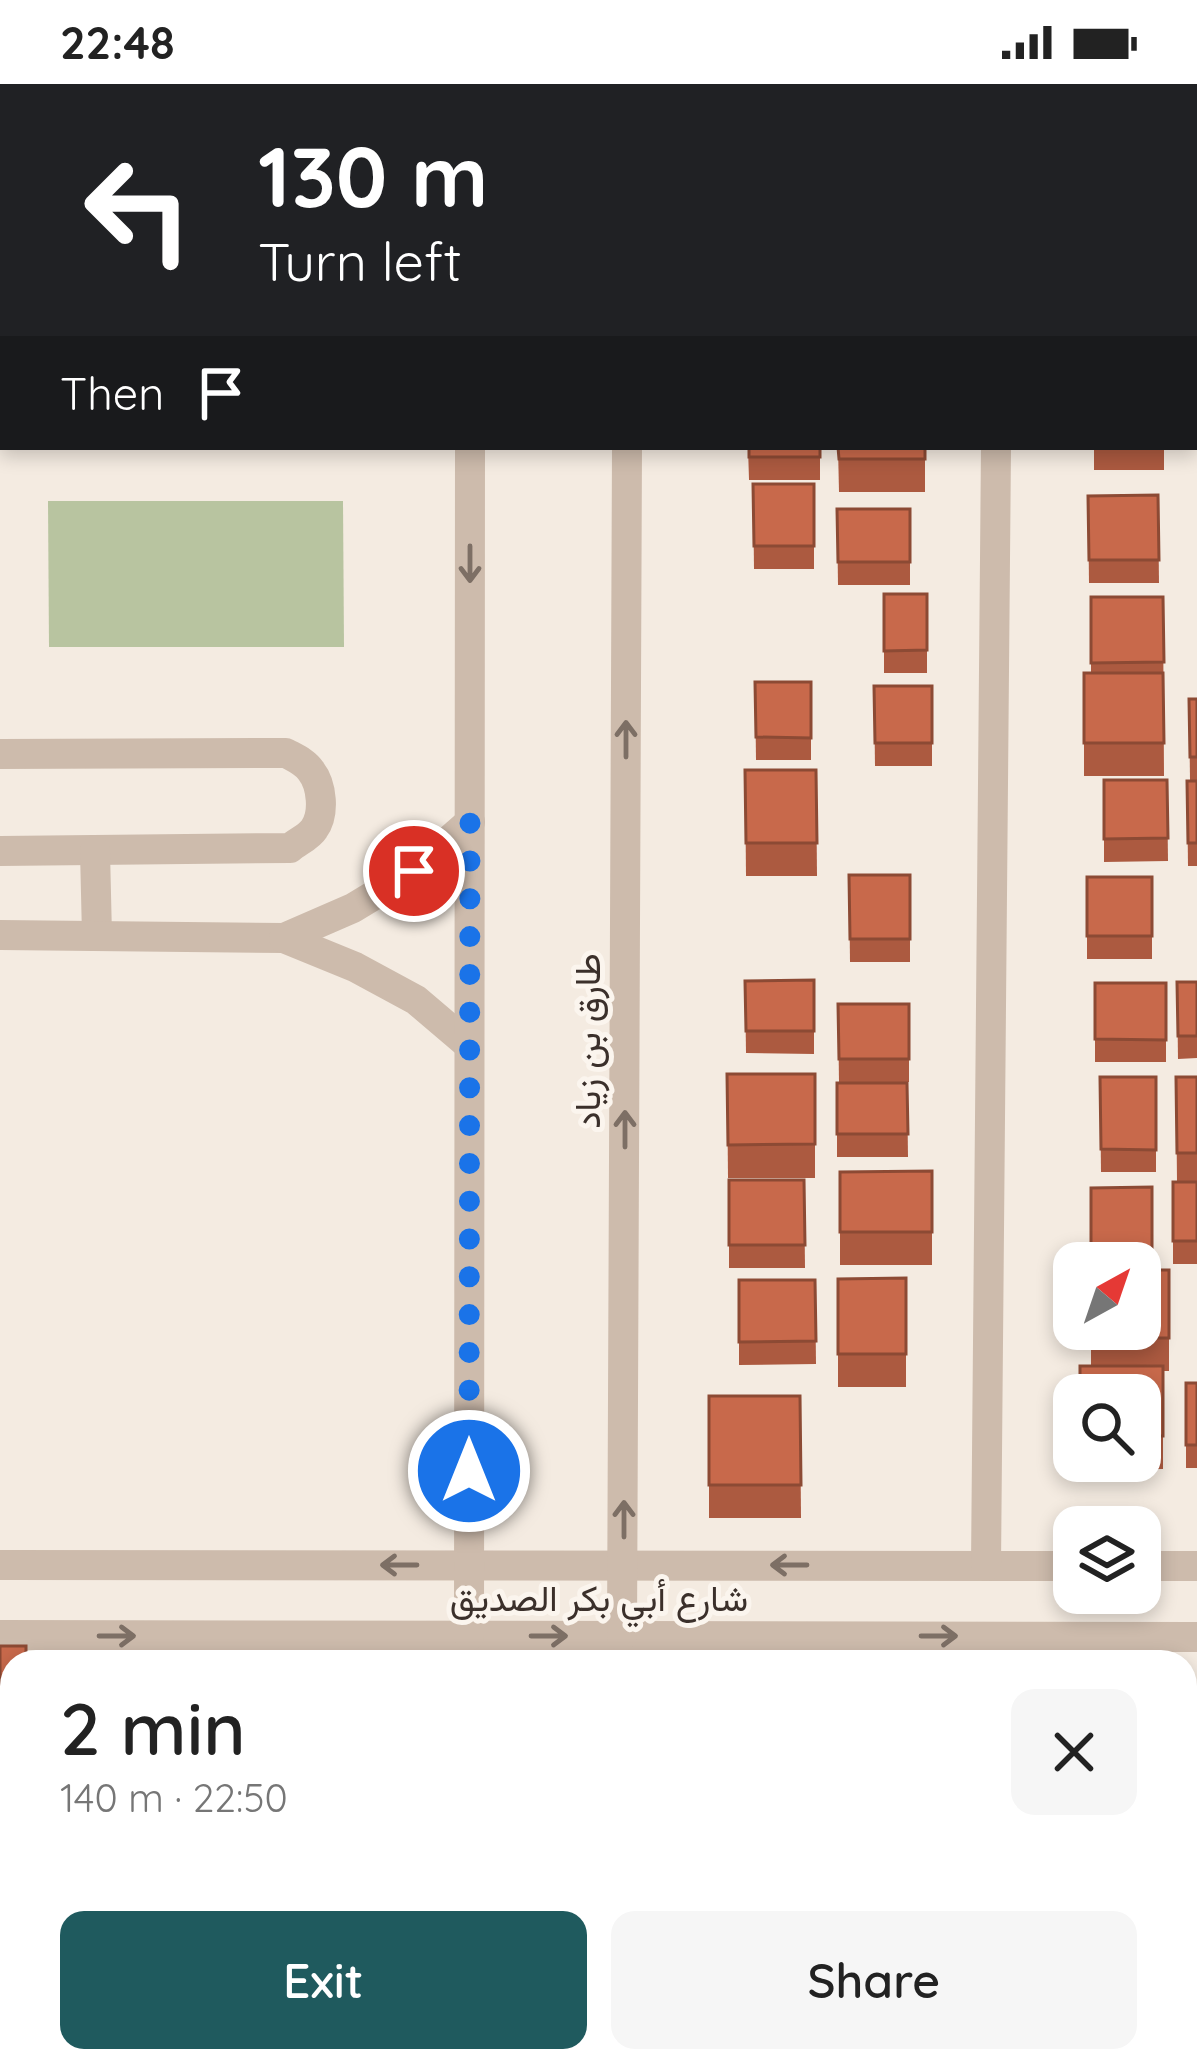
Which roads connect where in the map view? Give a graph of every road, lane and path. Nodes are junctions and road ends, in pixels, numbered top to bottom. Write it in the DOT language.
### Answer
graph roads {
  1 [pos="470,450"];
  2 [pos="627,450"];
  3 [pos="996,450"];
  4 [pos="0,754"];
  5 [pos="470,822"];
  6 [pos="0,851"];
  7 [pos="95,851"];
  8 [pos="0,935"];
  9 [pos="97,936"];
  10 [pos="284,938"];
  11 [pos="469,1045"];
  12 [pos="0,1565"];
  13 [pos="469,1565"];
  14 [pos="624,1565"];
  15 [pos="986,1566"];
  16 [pos="1053,1566"];
  17 [pos="1161,1566"];
  18 [pos="1197,1566"];
  19 [pos="0,1635"];
  20 [pos="469,1636"];
  21 [pos="622,1636"];
  22 [pos="1197,1637"];
  1 -- 5 [label="street, one-way"];
  14 -- 2 [label="street, طارق بن زياد, one-way"];
  3 -- 15 [label="street"];
  4 -- 7 [label="street"];
  5 -- 10 [label="street"];
  5 -- 11 [label="street"];
  6 -- 7 [label="street"];
  7 -- 9 [label="street"];
  8 -- 9 [label="street"];
  9 -- 10 [label="street"];
  10 -- 11 [label="street"];
  11 -- 13 [label="street"];
  13 -- 12 [label="street, شارع أبي بكر الصديق, one-way"];
  13 -- 14 [label="street, شارع أبي بكر الصديق"];
  13 -- 20 [label="street"];
  15 -- 14 [label="street, شارع أبي بكر الصديق, one-way"];
  14 -- 21 [label="street, طارق بن زياد"];
  15 -- 16 [label="street, شارع أبي بكر الصديق"];
  17 -- 18 [label="street"];
  19 -- 20 [label="street, شارع أبي بكر الصديق, one-way"];
  20 -- 21 [label="street, شارع أبي بكر الصديق, one-way"];
  21 -- 22 [label="street, شارع أبي بكر الصديق, one-way"];
}
